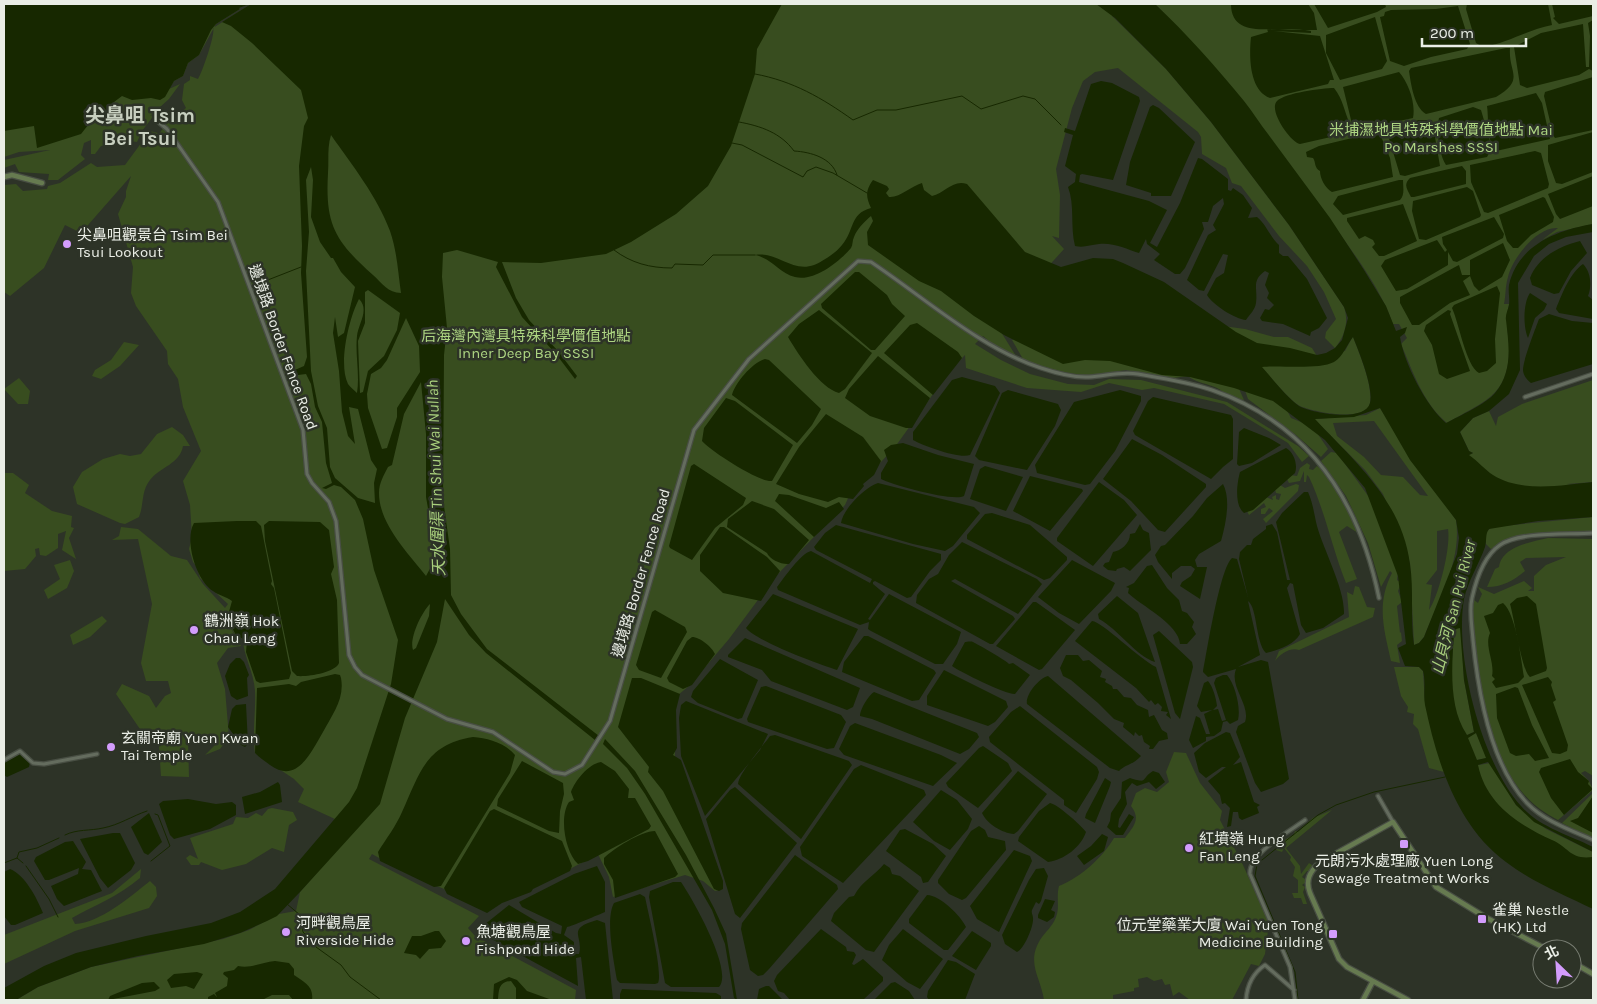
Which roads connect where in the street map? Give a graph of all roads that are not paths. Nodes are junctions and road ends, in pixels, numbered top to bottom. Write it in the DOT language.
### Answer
graph roads {
  1 [pos="156,120"];
  2 [pos="4,176"];
  3 [pos="42,183"];
  4 [pos="1593,374"];
  5 [pos="1525,397"];
  6 [pos="1593,534"];
  7 [pos="1379,598"];
  8 [pos="97,754"];
  9 [pos="4,760"];
  10 [pos="1378,796"];
  11 [pos="1305,820"];
  12 [pos="1393,822"];
  13 [pos="1593,840"];
  14 [pos="1532,942"];
  15 [pos="1582,968"];
  16 [pos="1593,974"];
  17 [pos="1372,981"];
  18 [pos="1294,990"];
  19 [pos="1246,1000"];
  20 [pos="1295,1000"];
  21 [pos="1363,1000"];
  22 [pos="1408,1000"];
  1 -- 7 [label="street, 邊境路 Border Fence Road"];
  2 -- 3 [label="street"];
  4 -- 5 [label="street"];
  6 -- 13 [label="street"];
  8 -- 9 [label="street"];
  10 -- 12 [label="street"];
  11 -- 18 [label="street"];
  12 -- 14 [label="street"];
  12 -- 17 [label="street"];
  15 -- 16 [label="street"];
  17 -- 21 [label="street"];
  17 -- 22 [label="street"];
  18 -- 19 [label="street"];
  18 -- 20 [label="street"];
}
